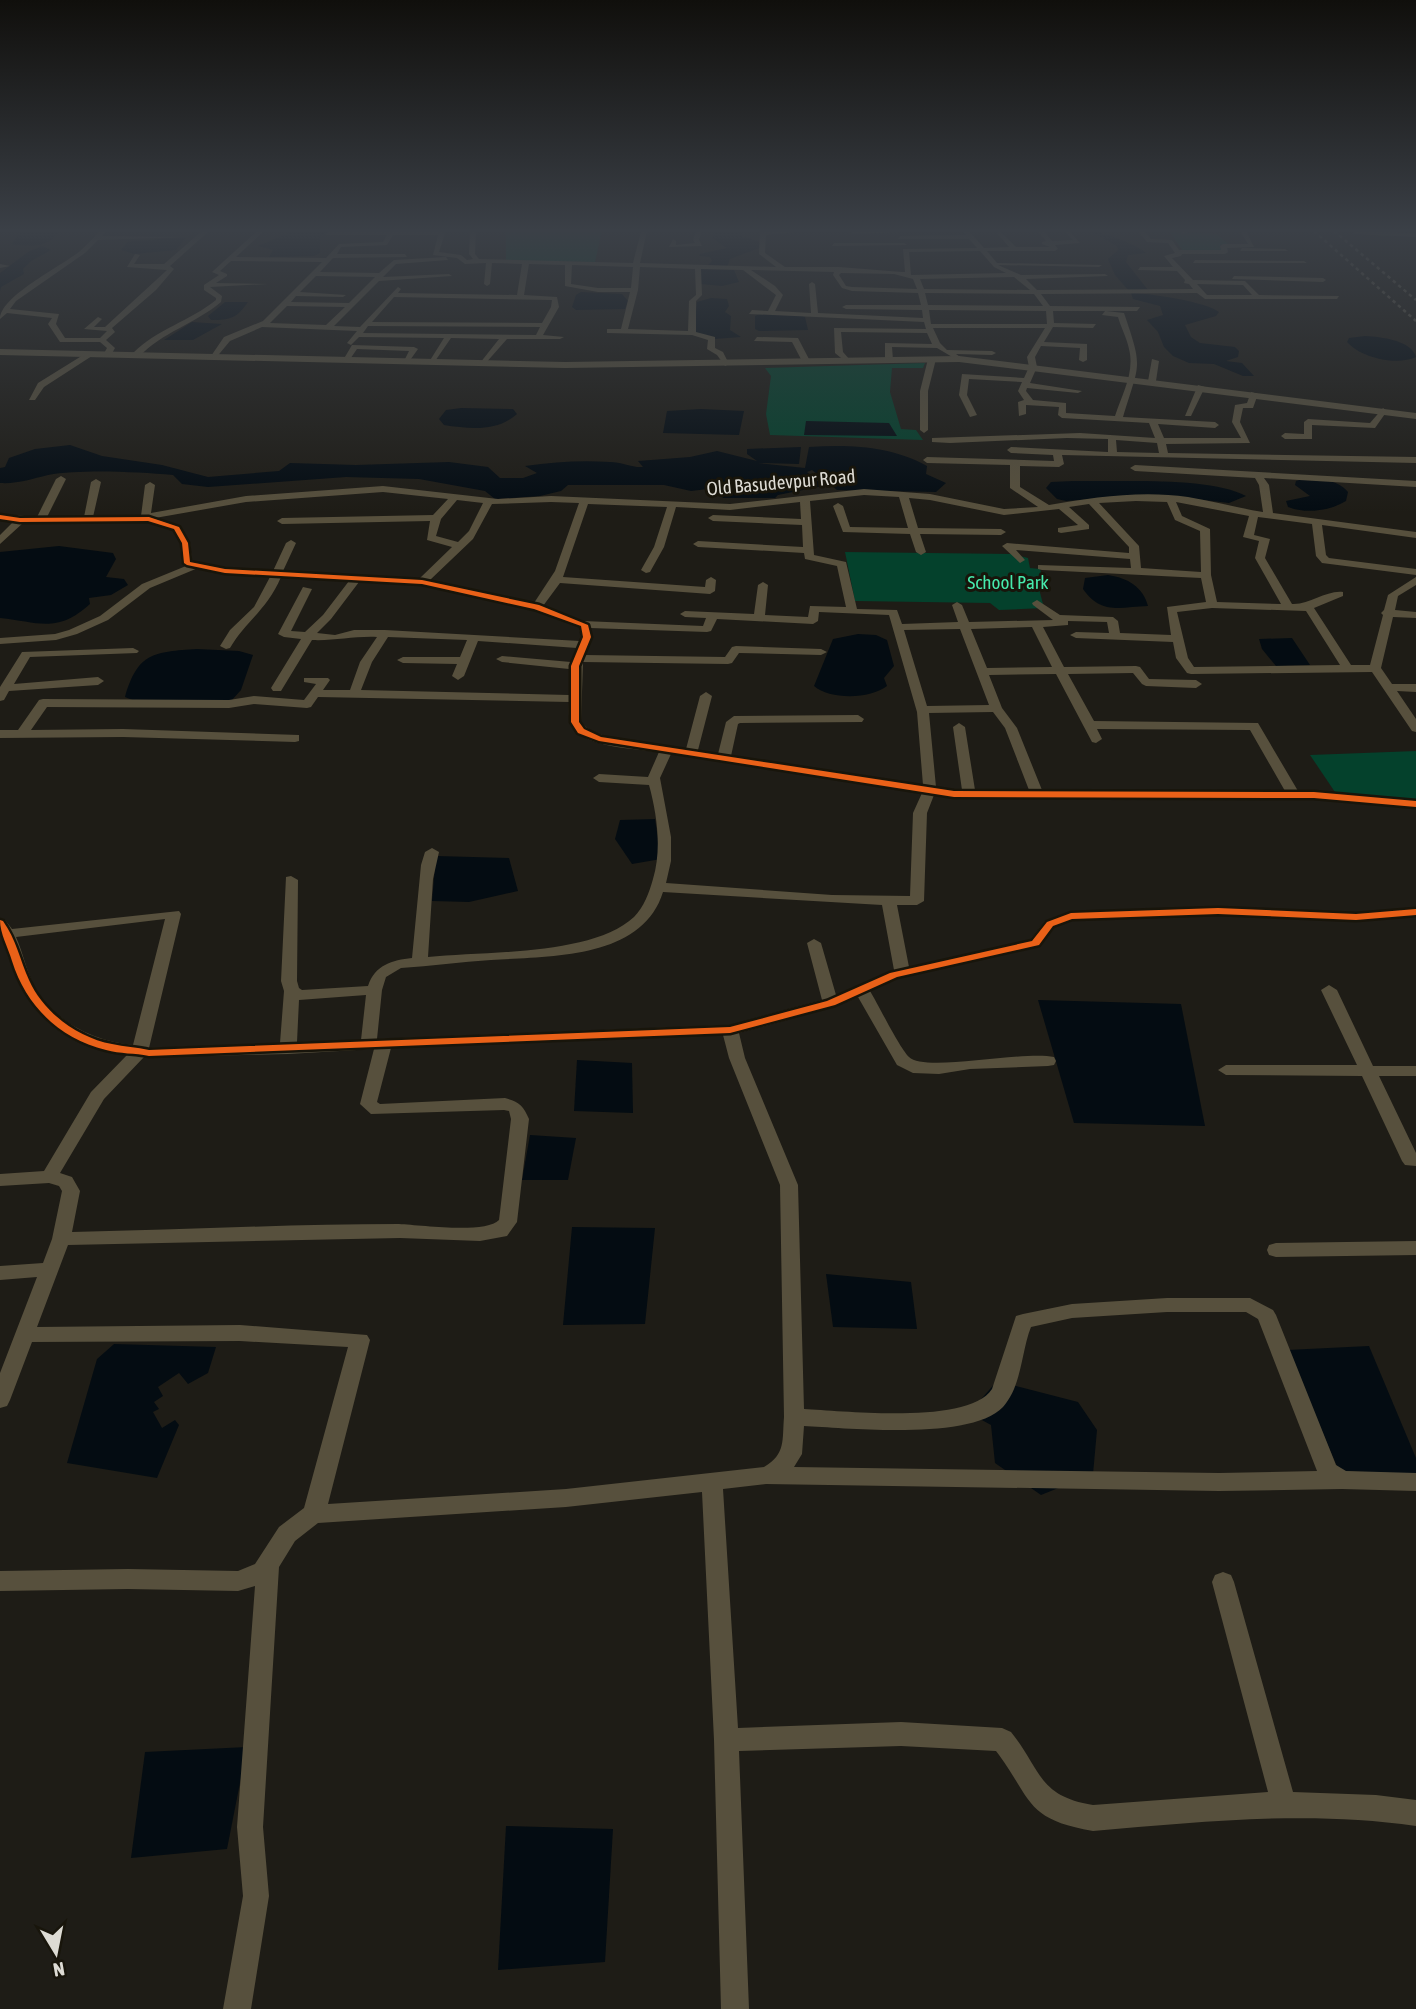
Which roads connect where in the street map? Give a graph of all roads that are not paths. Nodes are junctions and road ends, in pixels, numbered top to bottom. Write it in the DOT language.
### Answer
graph roads {
  1 [pos="53,325"];
  2 [pos="92,325"];
  3 [pos="111,325"];
  4 [pos="181,325"];
  5 [pos="261,325"];
  6 [pos="331,325"];
  7 [pos="365,325"];
  8 [pos="546,325"];
  9 [pos="626,325"];
  10 [pos="692,325"];
  11 [pos="916,325"];
  12 [pos="1123,325"];
  13 [pos="928,326"];
  14 [pos="1050,326"];
  15 [pos="1093,326"];
  16 [pos="329,327"];
  17 [pos="108,328"];
  18 [pos="362,329"];
  19 [pos="610,331"];
  20 [pos="624,331"];
  21 [pos="692,332"];
  22 [pos="408,336"];
  23 [pos="448,337"];
  24 [pos="505,337"];
  25 [pos="538,337"];
  26 [pos="560,337"];
  27 [pos="757,339"];
  28 [pos="102,340"];
  29 [pos="351,343"];
  30 [pos="1039,344"];
  31 [pos="780,345"];
  32 [pos="388,348"];
  33 [pos="940,349"];
  34 [pos="0,352"];
  35 [pos="992,353"];
  36 [pos="91,354"];
  37 [pos="107,355"];
  38 [pos="136,355"];
  39 [pos="212,357"];
  40 [pos="410,358"];
  41 [pos="932,359"];
  42 [pos="959,359"];
  43 [pos="345,360"];
  44 [pos="846,360"];
  45 [pos="889,360"];
  46 [pos="1083,360"];
  47 [pos="806,361"];
  48 [pos="1155,361"];
  49 [pos="433,362"];
  50 [pos="783,362"];
  51 [pos="484,363"];
  52 [pos="725,364"];
  53 [pos="1032,367"];
  54 [pos="1135,379"];
  55 [pos="1152,381"];
  56 [pos="1024,382"];
  57 [pos="1201,387"];
  58 [pos="1078,391"];
  59 [pos="1254,394"];
  60 [pos="32,398"];
  61 [pos="1031,403"];
  62 [pos="1383,411"];
  63 [pos="1022,414"];
  64 [pos="1188,414"];
  65 [pos="973,415"];
  66 [pos="1416,416"];
  67 [pos="1087,418"];
  68 [pos="1118,419"];
  69 [pos="1152,421"];
  70 [pos="1215,425"];
  71 [pos="1018,427"];
  72 [pos="924,430"];
  73 [pos="1080,436"];
  74 [pos="1285,436"];
  75 [pos="1023,438"];
  76 [pos="1112,438"];
  77 [pos="935,440"];
  78 [pos="1161,441"];
  79 [pos="1011,450"];
  80 [pos="1057,453"];
  81 [pos="1113,455"];
  82 [pos="1164,456"];
  83 [pos="1195,456"];
  84 [pos="927,460"];
  85 [pos="1416,460"];
  86 [pos="1015,462"];
  87 [pos="1135,468"];
  88 [pos="1200,470"];
  89 [pos="1258,475"];
  90 [pos="61,479"];
  91 [pos="96,482"];
  92 [pos="1416,484"];
  93 [pos="150,485"];
  94 [pos="903,495"];
  95 [pos="455,497"];
  96 [pos="1170,499"];
  97 [pos="584,500"];
  98 [pos="489,501"];
  99 [pos="805,501"];
  100 [pos="1092,501"];
  101 [pos="672,505"];
  102 [pos="1061,505"];
  103 [pos="838,506"];
  104 [pos="1047,508"];
  105 [pos="1254,513"];
  106 [pos="1268,515"];
  107 [pos="0,517"];
  108 [pos="147,517"];
  109 [pos="436,518"];
  110 [pos="713,518"];
  111 [pos="41,519"];
  112 [pos="88,519"];
  113 [pos="20,520"];
  114 [pos="282,521"];
  115 [pos="1317,521"];
  116 [pos="806,523"];
  117 [pos="1060,530"];
  118 [pos="916,531"];
  119 [pos="1001,532"];
  120 [pos="1416,535"];
  121 [pos="0,541"];
  122 [pos="291,543"];
  123 [pos="698,544"];
  124 [pos="459,546"];
  125 [pos="808,550"];
  126 [pos="921,552"];
  127 [pos="1135,556"];
  128 [pos="1020,561"];
  129 [pos="195,566"];
  130 [pos="1042,567"];
  131 [pos="646,570"];
  132 [pos="1136,571"];
  133 [pos="1416,572"];
  134 [pos="279,573"];
  135 [pos="1206,575"];
  136 [pos="357,577"];
  137 [pos="555,580"];
  138 [pos="711,580"];
  139 [pos="1416,580"];
  140 [pos="422,582"];
  141 [pos="763,585"];
  142 [pos="307,589"];
  143 [pos="1410,589"];
  144 [pos="694,590"];
  145 [pos="1339,594"];
  146 [pos="1037,603"];
  147 [pos="1212,605"];
  148 [pos="957,606"];
  149 [pos="1288,606"];
  150 [pos="536,607"];
  151 [pos="1306,607"];
  152 [pos="852,611"];
  153 [pos="685,614"];
  154 [pos="1386,614"];
  155 [pos="1416,615"];
  156 [pos="713,616"];
  157 [pos="759,618"];
  158 [pos="1061,618"];
  159 [pos="582,624"];
  160 [pos="1037,624"];
  161 [pos="965,626"];
  162 [pos="678,627"];
  163 [pos="897,628"];
  164 [pos="385,633"];
  165 [pos="309,635"];
  166 [pos="1076,635"];
  167 [pos="474,637"];
  168 [pos="1115,637"];
  169 [pos="1177,639"];
  170 [pos="0,641"];
  171 [pos="583,645"];
  172 [pos="226,646"];
  173 [pos="133,650"];
  174 [pos="821,652"];
  175 [pos="502,659"];
  176 [pos="403,660"];
  177 [pos="464,662"];
  178 [pos="577,662"];
  179 [pos="1348,667"];
  180 [pos="1375,668"];
  181 [pos="1058,670"];
  182 [pos="1191,671"];
  183 [pos="983,673"];
  184 [pos="458,676"];
  185 [pos="309,680"];
  186 [pos="98,681"];
  187 [pos="1196,684"];
  188 [pos="1386,687"];
  189 [pos="276,688"];
  190 [pos="1416,688"];
  191 [pos="3,693"];
  192 [pos="317,693"];
  193 [pos="354,694"];
  194 [pos="706,696"];
  195 [pos="1202,698"];
  196 [pos="575,699"];
  197 [pos="996,708"];
  198 [pos="922,710"];
  199 [pos="858,719"];
  200 [pos="1090,725"];
  201 [pos="959,727"];
  202 [pos="1416,728"];
  203 [pos="0,734"];
  204 [pos="22,734"];
  205 [pos="295,738"];
  206 [pos="1096,739"];
  207 [pos="667,748"];
  208 [pos="691,752"];
  209 [pos="724,757"];
  210 [pos="599,778"];
  211 [pos="655,781"];
  212 [pos="930,790"];
  213 [pos="1037,793"];
  214 [pos="969,794"];
  215 [pos="1294,795"];
  216 [pos="1399,803"];
  217 [pos="1416,804"];
  218 [pos="1416,818"];
  219 [pos="432,852"];
  220 [pos="291,880"];
  221 [pos="660,887"];
  222 [pos="889,901"];
  223 [pos="1416,912"];
  224 [pos="4,929"];
  225 [pos="814,943"];
  226 [pos="419,962"];
  227 [pos="902,973"];
  228 [pos="861,989"];
  229 [pos="374,990"];
  230 [pos="1329,990"];
  231 [pos="292,991"];
  232 [pos="831,1003"];
  233 [pos="730,1030"];
  234 [pos="376,1045"];
  235 [pos="288,1049"];
  236 [pos="140,1051"];
  237 [pos="1048,1061"];
  238 [pos="1226,1070"];
  239 [pos="1416,1070"];
  240 [pos="1367,1072"];
  241 [pos="1411,1161"];
  242 [pos="48,1177"];
  243 [pos="0,1180"];
  244 [pos="61,1239"];
  245 [pos="1416,1248"];
  246 [pos="1276,1250"];
  247 [pos="50,1269"];
  248 [pos="0,1273"];
  249 [pos="24,1335"];
  250 [pos="0,1400"];
  251 [pos="794,1417"];
  252 [pos="768,1475"];
  253 [pos="1343,1480"];
  254 [pos="1416,1482"];
  255 [pos="712,1483"];
  256 [pos="314,1514"];
  257 [pos="268,1568"];
  258 [pos="0,1581"];
  259 [pos="1223,1582"];
  260 [pos="726,1740"];
  261 [pos="1284,1806"];
  262 [pos="1416,1813"];
  263 [pos="237,2009"];
  264 [pos="735,2009"];
  1 -- 28 [label="street"];
  2 -- 17 [label="street"];
  3 -- 17 [label="street"];
  4 -- 38 [label="street"];
  5 -- 16 [label="street"];
  5 -- 39 [label="street"];
  6 -- 16 [label="street"];
  7 -- 18 [label="street"];
  8 -- 18 [label="street"];
  8 -- 25 [label="street"];
  9 -- 20 [label="street"];
  10 -- 21 [label="street"];
  11 -- 13 [label="street"];
  12 -- 54 [label="street"];
  13 -- 14 [label="street"];
  13 -- 33 [label="street"];
  13 -- 44 [label="street"];
  14 -- 15 [label="street"];
  14 -- 30 [label="street"];
  16 -- 18 [label="street"];
  17 -- 28 [label="street"];
  18 -- 22 [label="street"];
  18 -- 29 [label="street"];
  19 -- 20 [label="street"];
  20 -- 21 [label="street"];
  21 -- 52 [label="street"];
  22 -- 23 [label="street"];
  22 -- 32 [label="street"];
  23 -- 24 [label="street"];
  23 -- 49 [label="street"];
  24 -- 25 [label="street"];
  24 -- 51 [label="street"];
  25 -- 26 [label="street"];
  27 -- 47 [label="street"];
  28 -- 37 [label="street"];
  30 -- 46 [label="street"];
  30 -- 53 [label="street"];
  31 -- 50 [label="street"];
  32 -- 40 [label="street"];
  32 -- 43 [label="street"];
  33 -- 35 [label="street"];
  33 -- 42 [label="street"];
  33 -- 45 [label="street"];
  34 -- 36 [label="street"];
  36 -- 37 [label="street"];
  36 -- 60 [label="street"];
  37 -- 38 [label="street"];
  38 -- 39 [label="street"];
  39 -- 43 [label="street"];
  40 -- 43 [label="street"];
  40 -- 49 [label="street"];
  41 -- 42 [label="street"];
  41 -- 45 [label="street"];
  41 -- 72 [label="street"];
  42 -- 53 [label="street"];
  44 -- 45 [label="street"];
  44 -- 47 [label="street"];
  47 -- 50 [label="street"];
  48 -- 55 [label="street"];
  49 -- 51 [label="street"];
  50 -- 52 [label="street"];
  51 -- 52 [label="street"];
  53 -- 54 [label="street"];
  53 -- 56 [label="street"];
  54 -- 55 [label="street"];
  54 -- 68 [label="street"];
  55 -- 57 [label="street"];
  56 -- 58 [label="street"];
  56 -- 61 [label="street"];
  56 -- 65 [label="street"];
  57 -- 59 [label="street"];
  57 -- 64 [label="street"];
  59 -- 62 [label="street"];
  59 -- 78 [label="street"];
  61 -- 63 [label="street"];
  61 -- 67 [label="street"];
  62 -- 66 [label="street"];
  62 -- 74 [label="street"];
  67 -- 68 [label="street"];
  67 -- 73 [label="street"];
  68 -- 69 [label="street"];
  69 -- 70 [label="street"];
  69 -- 78 [label="street"];
  71 -- 75 [label="street"];
  73 -- 75 [label="street"];
  73 -- 76 [label="street"];
  75 -- 77 [label="street"];
  76 -- 78 [label="street"];
  76 -- 81 [label="street"];
  78 -- 82 [label="street"];
  79 -- 80 [label="street"];
  80 -- 81 [label="street"];
  80 -- 86 [label="street"];
  81 -- 82 [label="street"];
  82 -- 83 [label="street"];
  83 -- 85 [label="street"];
  83 -- 88 [label="street"];
  84 -- 86 [label="street"];
  86 -- 104 [label="street"];
  87 -- 88 [label="street"];
  88 -- 89 [label="street"];
  89 -- 92 [label="street"];
  89 -- 106 [label="street"];
  90 -- 111 [label="street"];
  91 -- 112 [label="street"];
  93 -- 108 [label="street"];
  94 -- 99 [label="street, Old Basudevpur Road"];
  94 -- 104 [label="street, Old Basudevpur Road"];
  94 -- 118 [label="street"];
  95 -- 98 [label="street, Old Basudevpur Road"];
  95 -- 108 [label="street, Old Basudevpur Road"];
  95 -- 109 [label="street"];
  96 -- 100 [label="street, Old Basudevpur Road"];
  96 -- 105 [label="street, Old Basudevpur Road"];
  96 -- 135 [label="street"];
  97 -- 98 [label="street, Old Basudevpur Road"];
  97 -- 101 [label="street, Old Basudevpur Road"];
  97 -- 137 [label="street"];
  98 -- 124 [label="street"];
  99 -- 101 [label="street, Old Basudevpur Road"];
  99 -- 116 [label="street"];
  100 -- 102 [label="street, Old Basudevpur Road"];
  100 -- 127 [label="street"];
  101 -- 131 [label="street"];
  102 -- 104 [label="street, Old Basudevpur Road"];
  102 -- 117 [label="street"];
  103 -- 118 [label="street"];
  105 -- 106 [label="street, Old Basudevpur Road"];
  105 -- 149 [label="street"];
  106 -- 115 [label="street, Old Basudevpur Road"];
  107 -- 113 [label="street"];
  108 -- 112 [label="street"];
  108 -- 129 [label="street"];
  109 -- 114 [label="street"];
  109 -- 124 [label="street"];
  110 -- 116 [label="street"];
  111 -- 112 [label="street"];
  111 -- 113 [label="street"];
  113 -- 121 [label="street"];
  115 -- 120 [label="street, Old Basudevpur Road"];
  115 -- 133 [label="street"];
  116 -- 125 [label="street"];
  118 -- 119 [label="street"];
  118 -- 126 [label="street"];
  122 -- 134 [label="street"];
  123 -- 125 [label="street"];
  124 -- 140 [label="street"];
  125 -- 152 [label="street"];
  127 -- 128 [label="street"];
  127 -- 132 [label="street"];
  129 -- 134 [label="street"];
  129 -- 170 [label="street"];
  130 -- 132 [label="street"];
  132 -- 135 [label="street"];
  134 -- 136 [label="street"];
  134 -- 172 [label="street"];
  135 -- 147 [label="street"];
  136 -- 140 [label="street"];
  136 -- 165 [label="street"];
  137 -- 144 [label="street"];
  137 -- 150 [label="street"];
  138 -- 144 [label="street"];
  139 -- 143 [label="street"];
  140 -- 150 [label="street"];
  141 -- 157 [label="street"];
  142 -- 165 [label="street"];
  143 -- 154 [label="street"];
  144 -- 153 [label="street"];
  145 -- 151 [label="street"];
  146 -- 158 [label="street"];
  147 -- 149 [label="street"];
  147 -- 169 [label="street"];
  148 -- 161 [label="street"];
  149 -- 151 [label="street"];
  150 -- 159 [label="street"];
  151 -- 179 [label="street"];
  152 -- 157 [label="street"];
  152 -- 163 [label="street"];
  153 -- 156 [label="street"];
  153 -- 162 [label="street"];
  154 -- 155 [label="street"];
  154 -- 180 [label="street"];
  156 -- 157 [label="street"];
  156 -- 162 [label="street"];
  158 -- 160 [label="street"];
  158 -- 168 [label="street"];
  159 -- 162 [label="street"];
  159 -- 171 [label="street"];
  160 -- 161 [label="street"];
  160 -- 181 [label="street"];
  161 -- 163 [label="street"];
  161 -- 183 [label="street"];
  163 -- 198 [label="street"];
  164 -- 165 [label="street"];
  164 -- 167 [label="street"];
  164 -- 193 [label="street"];
  165 -- 189 [label="street"];
  166 -- 168 [label="street"];
  167 -- 171 [label="street"];
  167 -- 177 [label="street"];
  168 -- 169 [label="street"];
  169 -- 182 [label="street"];
  171 -- 178 [label="street"];
  173 -- 191 [label="street"];
  174 -- 178 [label="street"];
  175 -- 178 [label="street"];
  176 -- 177 [label="street"];
  177 -- 184 [label="street"];
  178 -- 196 [label="street"];
  179 -- 180 [label="street"];
  179 -- 182 [label="street"];
  180 -- 188 [label="street"];
  181 -- 183 [label="street"];
  181 -- 187 [label="street"];
  181 -- 200 [label="street"];
  182 -- 187 [label="street"];
  183 -- 197 [label="street"];
  185 -- 192 [label="street"];
  186 -- 191 [label="street"];
  187 -- 195 [label="street"];
  188 -- 190 [label="street"];
  188 -- 202 [label="street"];
  192 -- 193 [label="street"];
  192 -- 204 [label="street"];
  193 -- 196 [label="street"];
  194 -- 208 [label="street"];
  196 -- 207 [label="street"];
  197 -- 198 [label="street"];
  197 -- 213 [label="street"];
  198 -- 212 [label="street"];
  199 -- 209 [label="street"];
  200 -- 206 [label="street"];
  200 -- 215 [label="street"];
  201 -- 214 [label="street"];
  203 -- 204 [label="street"];
  204 -- 205 [label="street"];
  207 -- 208 [label="street"];
  207 -- 211 [label="street"];
  208 -- 209 [label="street"];
  209 -- 212 [label="street"];
  210 -- 211 [label="street"];
  211 -- 221 [label="street"];
  212 -- 214 [label="street"];
  212 -- 222 [label="street"];
  213 -- 214 [label="street"];
  213 -- 215 [label="street"];
  215 -- 216 [label="street"];
  216 -- 217 [label="street"];
  216 -- 218 [label="street"];
  219 -- 226 [label="street"];
  220 -- 231 [label="street"];
  221 -- 222 [label="street"];
  221 -- 226 [label="street"];
  222 -- 227 [label="street"];
  223 -- 227 [label="street"];
  224 -- 236 [label="street"];
  224 -- 236 [label="street"];
  225 -- 232 [label="street"];
  226 -- 229 [label="street"];
  227 -- 228 [label="street"];
  228 -- 232 [label="street"];
  228 -- 237 [label="street"];
  229 -- 231 [label="street"];
  229 -- 234 [label="street"];
  230 -- 240 [label="street"];
  231 -- 235 [label="street"];
  232 -- 233 [label="street"];
  233 -- 234 [label="street"];
  233 -- 251 [label="street"];
  234 -- 235 [label="street"];
  234 -- 244 [label="street"];
  235 -- 236 [label="street"];
  236 -- 242 [label="street"];
  238 -- 240 [label="street"];
  239 -- 240 [label="street"];
  240 -- 241 [label="street"];
  242 -- 243 [label="street"];
  242 -- 244 [label="street"];
  244 -- 247 [label="street"];
  245 -- 246 [label="street"];
  247 -- 248 [label="street"];
  247 -- 249 [label="street"];
  249 -- 250 [label="street"];
  249 -- 256 [label="street"];
  251 -- 252 [label="street"];
  251 -- 253 [label="street"];
  252 -- 253 [label="street"];
  252 -- 255 [label="street"];
  253 -- 254 [label="street"];
  255 -- 256 [label="street"];
  255 -- 260 [label="street"];
  256 -- 257 [label="street"];
  257 -- 258 [label="street"];
  257 -- 263 [label="street"];
  259 -- 261 [label="street"];
  260 -- 261 [label="street"];
  260 -- 264 [label="street"];
  261 -- 262 [label="street"];
}
